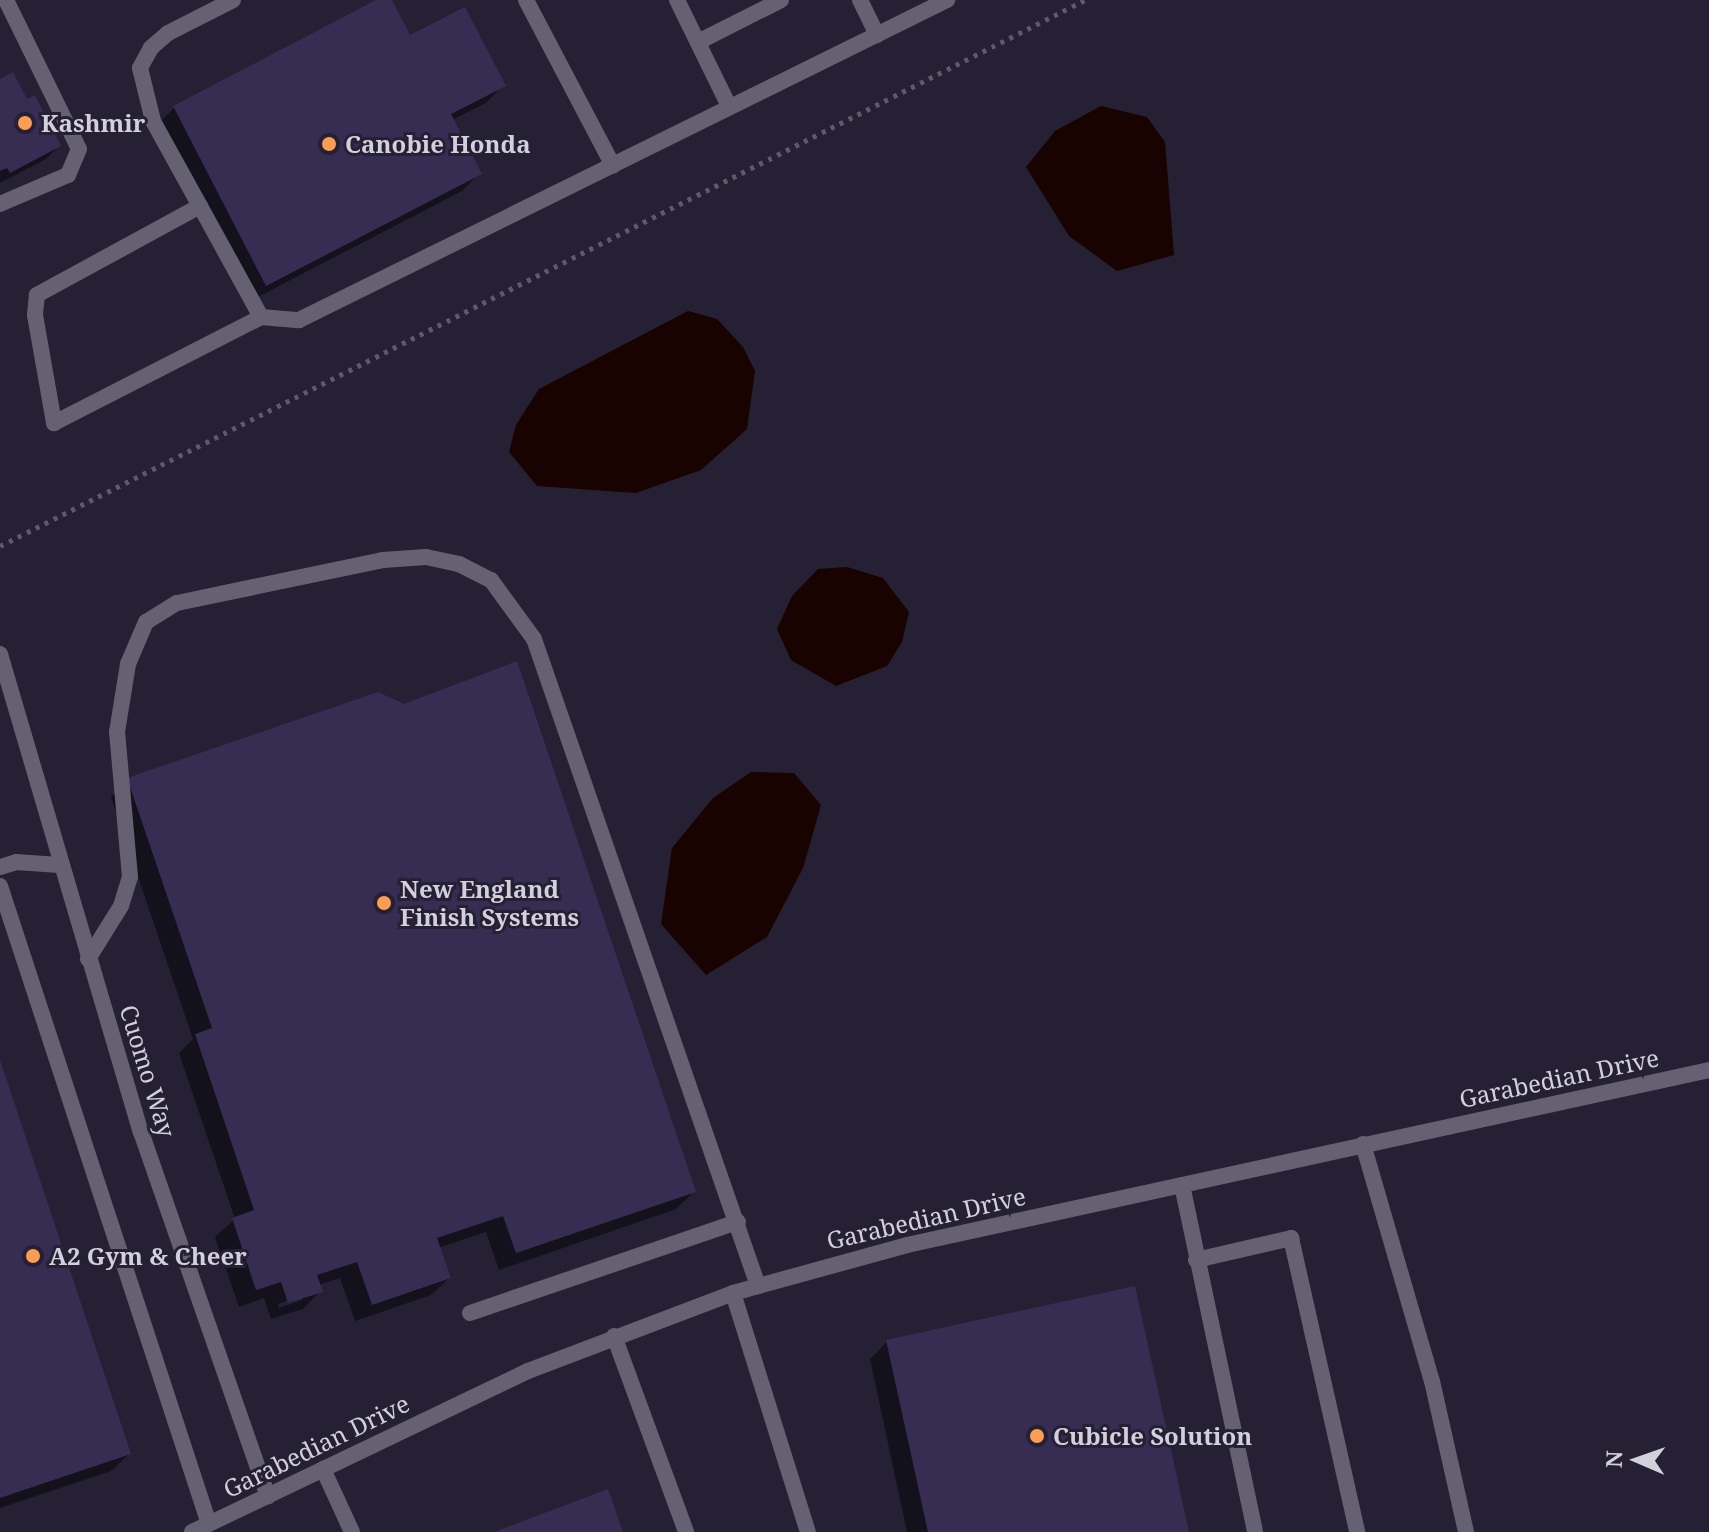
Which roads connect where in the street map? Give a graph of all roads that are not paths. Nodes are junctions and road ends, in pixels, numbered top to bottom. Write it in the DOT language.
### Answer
graph roads {
  1 [pos="6,0"];
  2 [pos="233,0"];
  3 [pos="526,0"];
  4 [pos="677,0"];
  5 [pos="781,0"];
  6 [pos="860,0"];
  7 [pos="947,0"];
  8 [pos="877,35"];
  9 [pos="698,42"];
  10 [pos="729,106"];
  11 [pos="613,166"];
  12 [pos="0,204"];
  13 [pos="200,206"];
  14 [pos="261,317"];
  15 [pos="0,654"];
  16 [pos="59,865"];
  17 [pos="0,867"];
  18 [pos="0,886"];
  19 [pos="88,959"];
  20 [pos="1709,1070"];
  21 [pos="1363,1144"];
  22 [pos="1182,1185"];
  23 [pos="738,1222"];
  24 [pos="1196,1260"];
  25 [pos="758,1286"];
  26 [pos="733,1293"];
  27 [pos="470,1313"];
  28 [pos="614,1336"];
  29 [pos="323,1469"];
  30 [pos="268,1496"];
  31 [pos="209,1524"];
  32 [pos="192,1532"];
  33 [pos="352,1532"];
  34 [pos="686,1532"];
  35 [pos="808,1532"];
  36 [pos="1255,1532"];
  37 [pos="1357,1532"];
  38 [pos="1466,1532"];
  1 -- 12 [label="lane"];
  2 -- 13 [label="lane"];
  3 -- 11 [label="lane"];
  4 -- 9 [label="lane"];
  5 -- 9 [label="lane"];
  6 -- 8 [label="lane"];
  7 -- 8 [label="lane"];
  8 -- 10 [label="lane"];
  9 -- 10 [label="lane"];
  10 -- 11 [label="lane"];
  11 -- 14 [label="lane"];
  13 -- 14 [label="lane"];
  13 -- 14 [label="lane"];
  15 -- 16 [label="lane, Cuomo Way"];
  16 -- 17 [label="lane"];
  16 -- 19 [label="lane, Cuomo Way"];
  18 -- 31 [label="lane"];
  19 -- 23 [label="lane"];
  19 -- 30 [label="lane, Cuomo Way"];
  20 -- 21 [label="lane, Garabedian Drive"];
  21 -- 22 [label="lane, Garabedian Drive"];
  21 -- 38 [label="lane"];
  22 -- 24 [label="lane"];
  22 -- 25 [label="lane, Garabedian Drive"];
  23 -- 25 [label="lane"];
  23 -- 27 [label="lane"];
  24 -- 36 [label="lane"];
  24 -- 37 [label="lane"];
  25 -- 26 [label="lane, Garabedian Drive"];
  26 -- 28 [label="lane, Garabedian Drive"];
  26 -- 35 [label="lane"];
  28 -- 29 [label="lane, Garabedian Drive"];
  28 -- 34 [label="lane"];
  29 -- 30 [label="lane, Garabedian Drive"];
  29 -- 33 [label="lane"];
  30 -- 31 [label="lane, Garabedian Drive"];
  31 -- 32 [label="lane, Garabedian Drive"];
}
